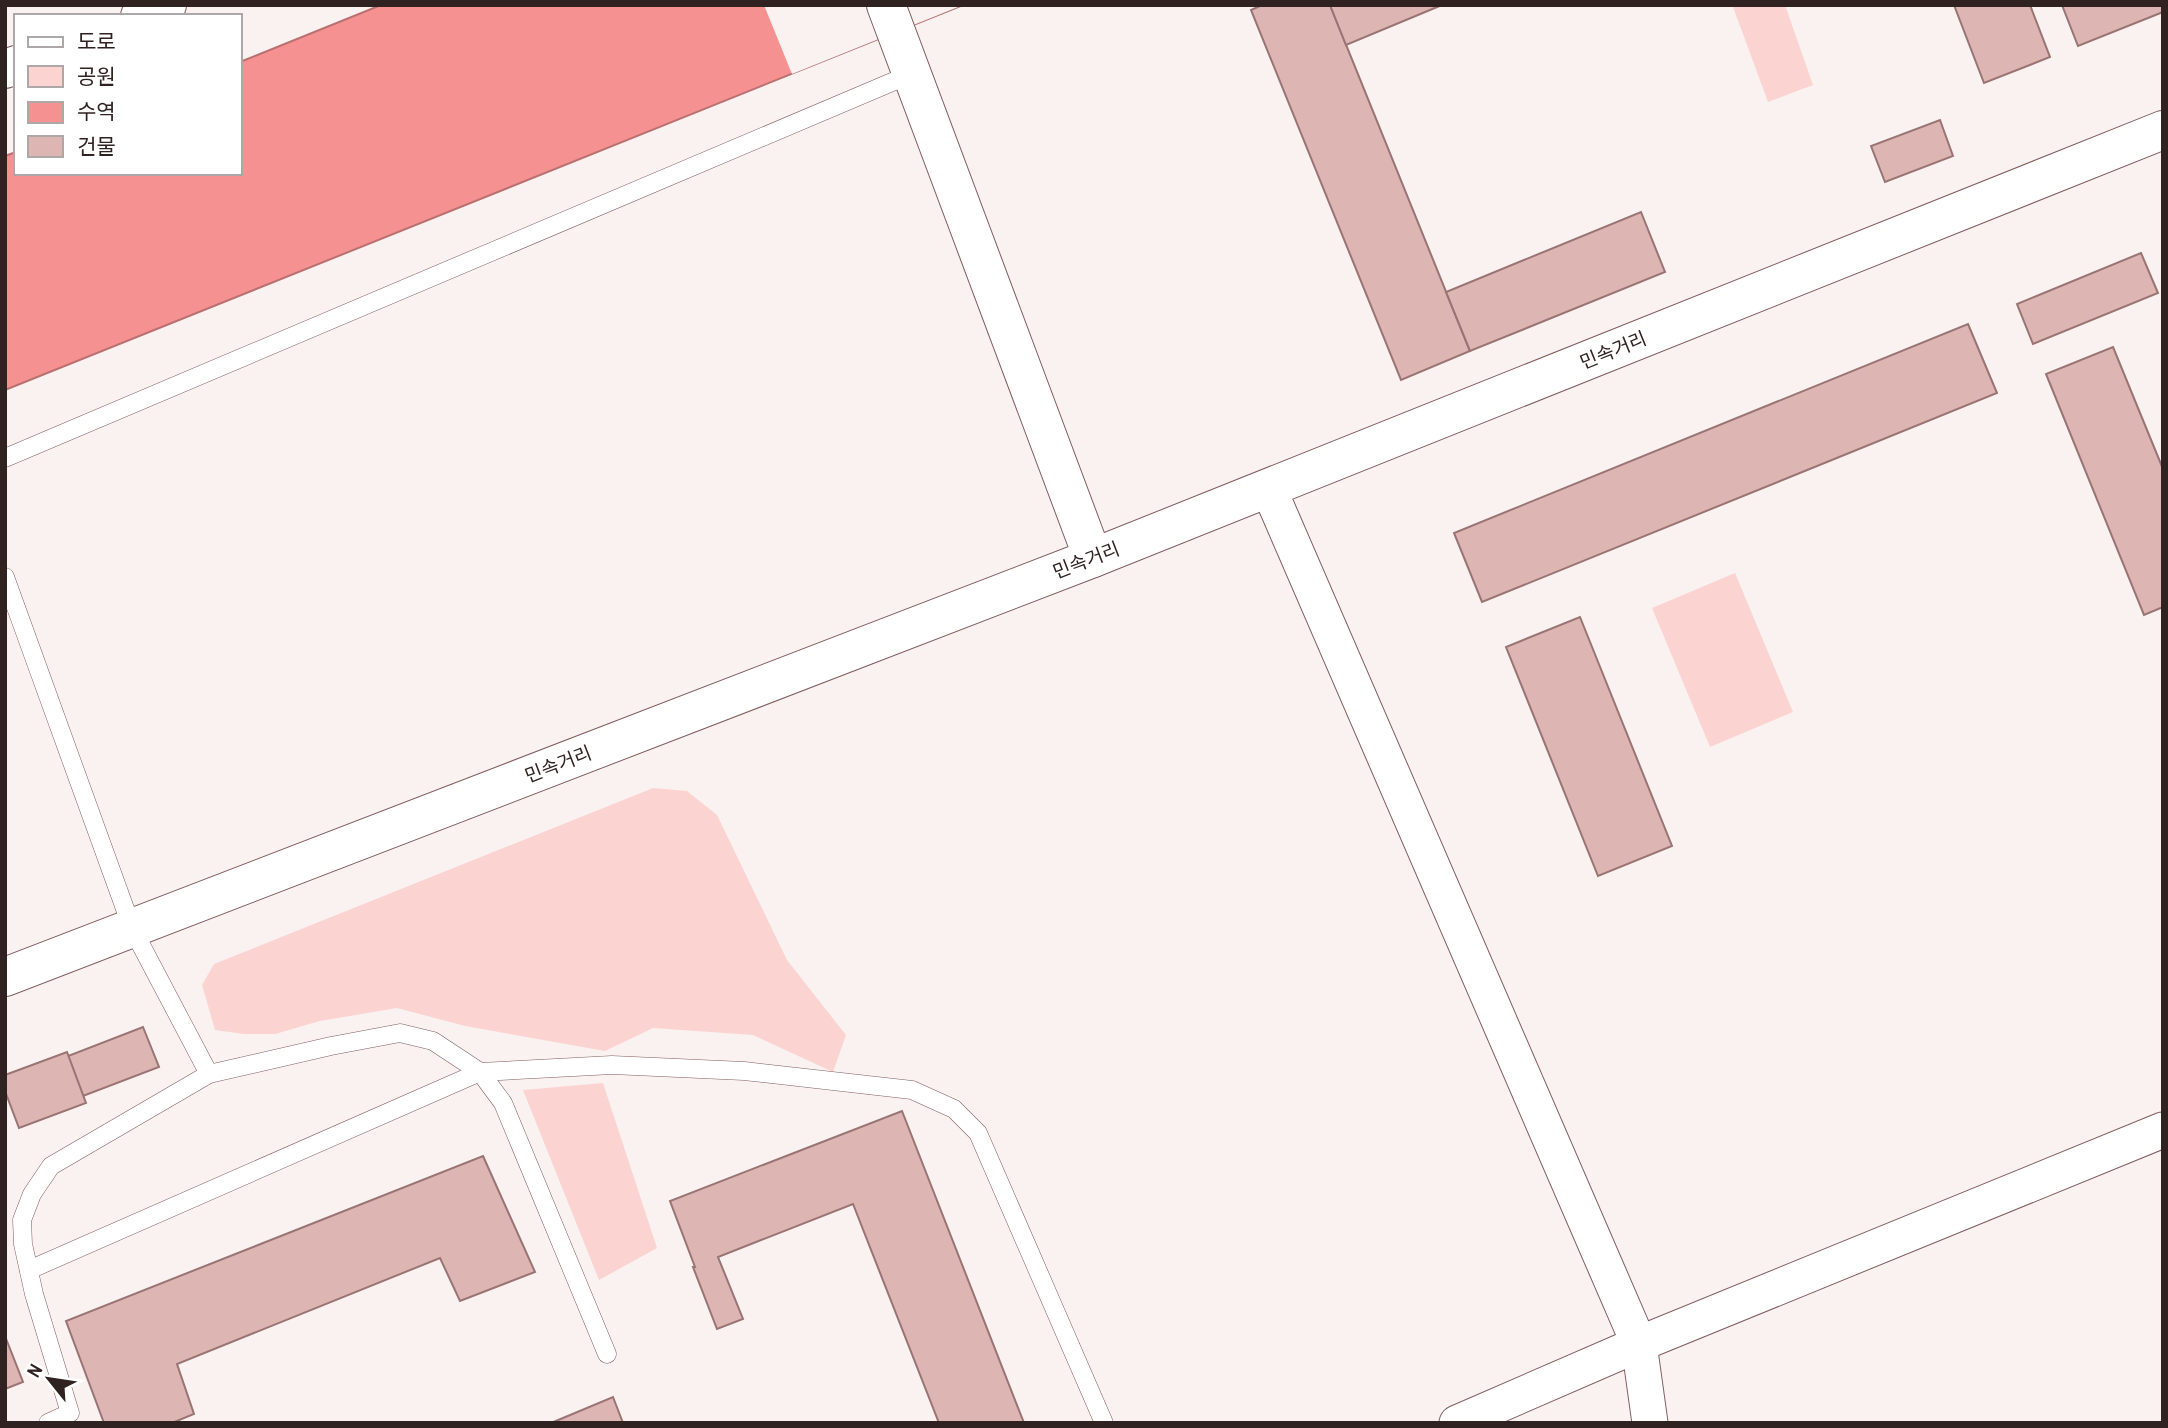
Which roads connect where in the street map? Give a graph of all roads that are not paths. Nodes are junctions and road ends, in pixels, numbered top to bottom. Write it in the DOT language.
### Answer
graph roads {
  1 [pos="167,5"];
  2 [pos="886,5"];
  3 [pos="145,14"];
  4 [pos="905,59"];
  5 [pos="2163,130"];
  6 [pos="5,458"];
  7 [pos="1268,487"];
  8 [pos="1093,558"];
  9 [pos="5,577"];
  10 [pos="132,928"];
  11 [pos="5,977"];
  12 [pos="480,1072"];
  13 [pos="209,1074"];
  14 [pos="2163,1130"];
  15 [pos="29,1270"];
  16 [pos="1640,1344"];
  17 [pos="607,1353"];
  18 [pos="48,1423"];
  19 [pos="1104,1423"];
  20 [pos="1457,1423"];
  21 [pos="1650,1423"];
  1 -- 3 [label="street"];
  2 -- 4 [label="street"];
  4 -- 6 [label="lane"];
  4 -- 8 [label="street"];
  5 -- 7 [label="street, 민속거리"];
  7 -- 8 [label="street, 민속거리"];
  7 -- 16 [label="street"];
  8 -- 10 [label="street, 민속거리"];
  9 -- 10 [label="lane"];
  10 -- 11 [label="street, 민속거리"];
  10 -- 13 [label="lane"];
  12 -- 13 [label="lane"];
  12 -- 15 [label="lane"];
  12 -- 17 [label="lane"];
  12 -- 19 [label="lane"];
  13 -- 15 [label="lane"];
  14 -- 16 [label="street"];
  15 -- 18 [label="lane"];
  16 -- 20 [label="street"];
  16 -- 21 [label="street"];
}
